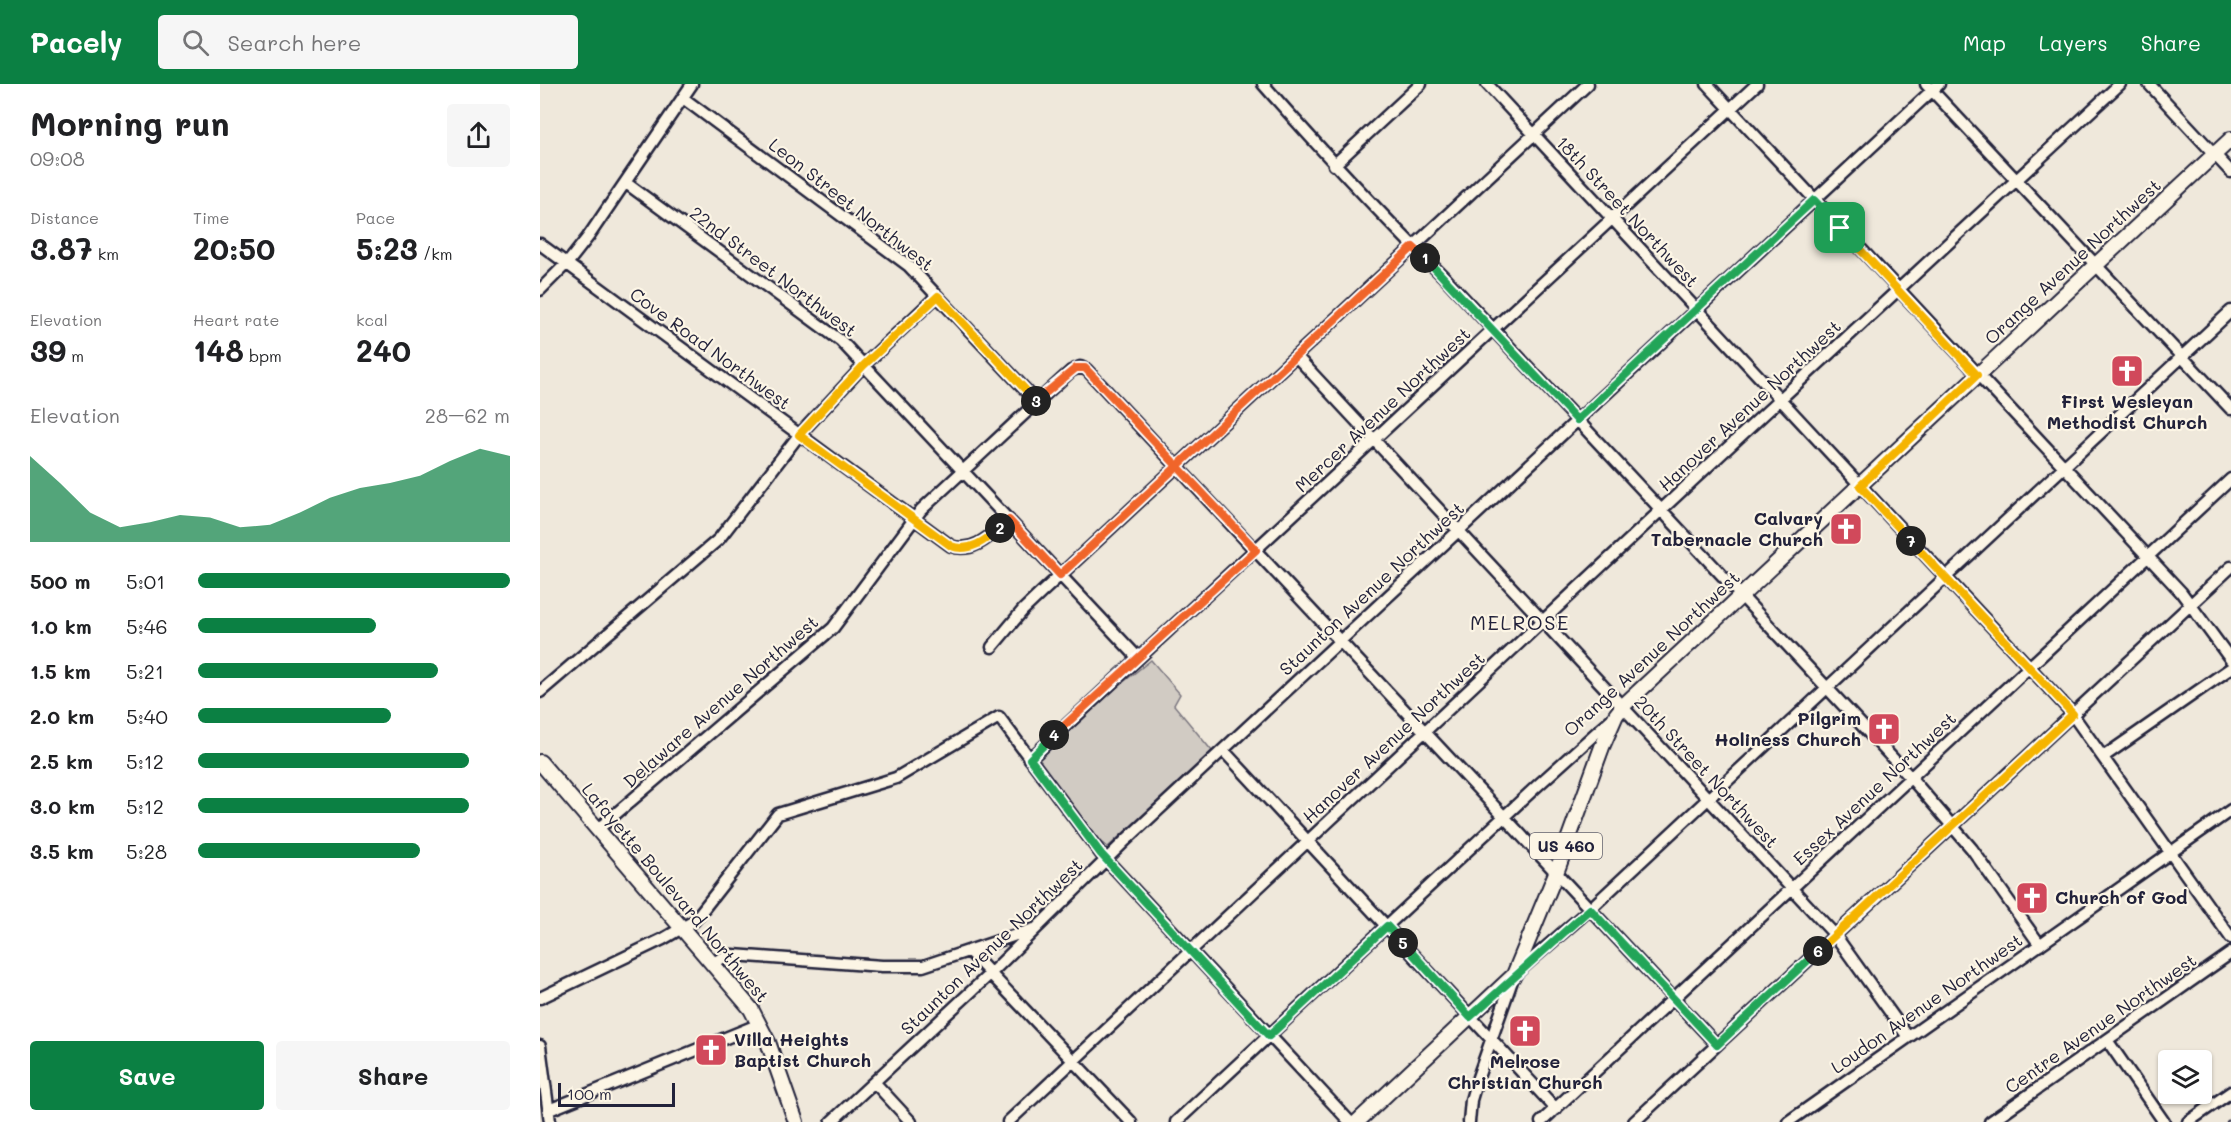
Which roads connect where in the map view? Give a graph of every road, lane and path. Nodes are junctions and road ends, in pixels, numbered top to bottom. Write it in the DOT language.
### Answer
graph roads {
  1 [pos="692,84"];
  2 [pos="1263,84"];
  3 [pos="1421,84"];
  4 [pos="1487,84"];
  5 [pos="1588,84"];
  6 [pos="1707,84"];
  7 [pos="1757,84"];
  8 [pos="2120,84"];
  9 [pos="2149,84"];
  10 [pos="1932,86"];
  11 [pos="683,98"];
  12 [pos="1730,109"];
  13 [pos="1534,135"];
  14 [pos="2231,139"];
  15 [pos="2214,155"];
  16 [pos="1334,165"];
  17 [pos="2231,172"];
  18 [pos="2017,180"];
  19 [pos="626,183"];
  20 [pos="1814,200"];
  21 [pos="1611,219"];
  22 [pos="540,244"];
  23 [pos="1413,247"];
  24 [pos="566,264"];
  25 [pos="2095,266"];
  26 [pos="540,290"];
  27 [pos="1899,290"];
  28 [pos="938,296"];
  29 [pos="1695,310"];
  30 [pos="2231,311"];
  31 [pos="1493,330"];
  32 [pos="1296,356"];
  33 [pos="2182,357"];
  34 [pos="864,365"];
  35 [pos="1977,375"];
  36 [pos="1780,400"];
  37 [pos="1037,402"];
  38 [pos="2231,409"];
  39 [pos="1577,420"];
  40 [pos="799,435"];
  41 [pos="1374,440"];
  42 [pos="1177,467"];
  43 [pos="2064,467"];
  44 [pos="964,471"];
  45 [pos="2231,479"];
  46 [pos="1860,486"];
  47 [pos="1661,511"];
  48 [pos="913,519"];
  49 [pos="1009,520"];
  50 [pos="1459,531"];
  51 [pos="1256,550"];
  52 [pos="2148,557"];
  53 [pos="2231,567"];
  54 [pos="1060,575"];
  55 [pos="1945,578"];
  56 [pos="1741,596"];
  57 [pos="2191,604"];
  58 [pos="1543,621"];
  59 [pos="1340,641"];
  60 [pos="992,647"];
  61 [pos="1138,658"];
  62 [pos="2231,660"];
  63 [pos="2030,667"];
  64 [pos="2231,668"];
  65 [pos="1826,688"];
  66 [pos="540,692"];
  67 [pos="1619,711"];
  68 [pos="2073,714"];
  69 [pos="1425,731"];
  70 [pos="1223,750"];
  71 [pos="2103,757"];
  72 [pos="1030,759"];
  73 [pos="540,762"];
  74 [pos="1911,778"];
  75 [pos="1708,798"];
  76 [pos="2231,810"];
  77 [pos="1504,817"];
  78 [pos="1954,826"];
  79 [pos="598,829"];
  80 [pos="1308,841"];
  81 [pos="2170,852"];
  82 [pos="1106,860"];
  83 [pos="1556,873"];
  84 [pos="1792,889"];
  85 [pos="1590,909"];
  86 [pos="1387,926"];
  87 [pos="683,928"];
  88 [pos="1037,928"];
  89 [pos="1835,935"];
  90 [pos="2231,938"];
  91 [pos="2040,945"];
  92 [pos="1190,950"];
  93 [pos="970,952"];
  94 [pos="2231,952"];
  95 [pos="713,963"];
  96 [pos="991,973"];
  97 [pos="1515,975"];
  98 [pos="540,998"];
  99 [pos="1674,999"];
  100 [pos="1470,1017"];
  101 [pos="760,1024"];
  102 [pos="1269,1036"];
  103 [pos="1908,1037"];
  104 [pos="2107,1040"];
  105 [pos="1491,1041"];
  106 [pos="1717,1045"];
  107 [pos="540,1046"];
  108 [pos="1073,1060"];
  109 [pos="875,1083"];
  110 [pos="2231,1092"];
  111 [pos="1556,1109"];
  112 [pos="549,1116"];
  113 [pos="796,1122"];
  114 [pos="831,1122"];
  115 [pos="911,1122"];
  116 [pos="1008,1122"];
  117 [pos="1131,1122"];
  118 [pos="1176,1122"];
  119 [pos="1350,1122"];
  120 [pos="1357,1122"];
  121 [pos="1469,1122"];
  122 [pos="1541,1122"];
  123 [pos="1634,1122"];
  124 [pos="1788,1122"];
  125 [pos="1990,1122"];
  126 [pos="2164,1122"];
  127 [pos="2188,1122"];
  1 -- 11 [label="street"];
  2 -- 16 [label="street"];
  3 -- 16 [label="street"];
  4 -- 13 [label="street, 18th Street Northwest"];
  5 -- 13 [label="street"];
  6 -- 12 [label="street"];
  7 -- 12 [label="street, Mercer Avenue Northwest"];
  8 -- 18 [label="street, Hanover Avenue Northwest"];
  9 -- 15 [label="street"];
  10 -- 18 [label="street"];
  10 -- 20 [label="street, Staunton Avenue Northwest"];
  11 -- 19 [label="street"];
  11 -- 28 [label="street, Leon Street Northwest"];
  12 -- 20 [label="street"];
  12 -- 21 [label="street, Mercer Avenue Northwest"];
  13 -- 21 [label="street, 18th Street Northwest"];
  13 -- 23 [label="street"];
  14 -- 15 [label="main road, Orange Avenue Northwest / US 460"];
  15 -- 17 [label="street"];
  15 -- 25 [label="main road, Orange Avenue Northwest / US 460"];
  16 -- 23 [label="street"];
  18 -- 25 [label="street"];
  18 -- 27 [label="street, Hanover Avenue Northwest"];
  19 -- 24 [label="street"];
  19 -- 34 [label="street, 22nd Street Northwest"];
  20 -- 27 [label="street"];
  20 -- 29 [label="street, Staunton Avenue Northwest"];
  21 -- 29 [label="street, 18th Street Northwest"];
  21 -- 31 [label="street, Mercer Avenue Northwest"];
  22 -- 24 [label="street, Cove Road Northwest"];
  23 -- 31 [label="street"];
  23 -- 32 [label="street"];
  24 -- 26 [label="street"];
  24 -- 40 [label="street, Cove Road Northwest"];
  25 -- 33 [label="street"];
  25 -- 35 [label="main road, Orange Avenue Northwest / US 460"];
  27 -- 35 [label="street"];
  27 -- 36 [label="street, Hanover Avenue Northwest"];
  28 -- 34 [label="street"];
  28 -- 37 [label="street, Leon Street Northwest"];
  29 -- 36 [label="street, 18th Street Northwest"];
  29 -- 39 [label="street, Staunton Avenue Northwest"];
  30 -- 33 [label="street"];
  31 -- 39 [label="street"];
  31 -- 41 [label="street, Mercer Avenue Northwest"];
  32 -- 41 [label="street, 20th Street Northwest"];
  32 -- 42 [label="street"];
  33 -- 38 [label="street"];
  33 -- 43 [label="street"];
  34 -- 40 [label="street"];
  34 -- 44 [label="street, 22nd Street Northwest"];
  35 -- 43 [label="street"];
  35 -- 46 [label="main road, Orange Avenue Northwest / US 460"];
  36 -- 46 [label="street, 18th Street Northwest"];
  36 -- 47 [label="street, Hanover Avenue Northwest"];
  37 -- 42 [label="street, Delaware Avenue Northwest"];
  37 -- 44 [label="street, Delaware Avenue Northwest"];
  39 -- 47 [label="street"];
  39 -- 50 [label="street, Staunton Avenue Northwest"];
  40 -- 48 [label="street, Cove Road Northwest"];
  40 -- 66 [label="street"];
  41 -- 50 [label="street, 20th Street Northwest"];
  41 -- 51 [label="street, Mercer Avenue Northwest"];
  42 -- 51 [label="street"];
  42 -- 54 [label="street"];
  43 -- 52 [label="street"];
  43 -- 55 [label="street"];
  44 -- 48 [label="street, Delaware Avenue Northwest"];
  44 -- 49 [label="street, 22nd Street Northwest"];
  45 -- 52 [label="street, Essex Avenue Northwest"];
  46 -- 55 [label="street, 18th Street Northwest"];
  46 -- 56 [label="main road, Orange Avenue Northwest / US 460"];
  47 -- 56 [label="street"];
  47 -- 58 [label="street, Hanover Avenue Northwest"];
  48 -- 49 [label="street, Cove Road Northwest"];
  48 -- 79 [label="street, Delaware Avenue Northwest"];
  49 -- 54 [label="street, 22nd Street Northwest"];
  50 -- 58 [label="street, 20th Street Northwest"];
  50 -- 59 [label="street, Staunton Avenue Northwest"];
  51 -- 59 [label="street"];
  51 -- 61 [label="street, Mercer Avenue Northwest"];
  52 -- 57 [label="street"];
  52 -- 63 [label="street, Essex Avenue Northwest"];
  53 -- 57 [label="street"];
  54 -- 60 [label="street"];
  54 -- 61 [label="street, 22nd Street Northwest"];
  55 -- 63 [label="street, 18th Street Northwest"];
  55 -- 65 [label="street"];
  56 -- 65 [label="street"];
  56 -- 67 [label="main road, Orange Avenue Northwest / US 460"];
  57 -- 62 [label="street"];
  57 -- 68 [label="street"];
  58 -- 67 [label="street, 20th Street Northwest"];
  58 -- 69 [label="street, Hanover Avenue Northwest"];
  59 -- 69 [label="street"];
  59 -- 70 [label="street, Staunton Avenue Northwest"];
  61 -- 72 [label="street, Mercer Avenue Northwest"];
  63 -- 68 [label="street, 18th Street Northwest"];
  63 -- 74 [label="street, Essex Avenue Northwest"];
  64 -- 71 [label="street"];
  65 -- 74 [label="street"];
  65 -- 75 [label="street"];
  67 -- 75 [label="street, 20th Street Northwest"];
  67 -- 77 [label="street, Orange Avenue Northwest"];
  67 -- 83 [label="main road, US 460"];
  68 -- 71 [label="street, 18th Street Northwest"];
  68 -- 78 [label="street"];
  69 -- 77 [label="street"];
  69 -- 80 [label="street, Hanover Avenue Northwest"];
  70 -- 80 [label="street"];
  70 -- 82 [label="street, Staunton Avenue Northwest"];
  71 -- 81 [label="street, 18th Street Northwest"];
  72 -- 82 [label="street"];
  72 -- 87 [label="street"];
  73 -- 79 [label="main road, Lafayette Boulevard Northwest"];
  74 -- 78 [label="street"];
  74 -- 84 [label="street, Essex Avenue Northwest"];
  75 -- 84 [label="street, 20th Street Northwest"];
  75 -- 85 [label="street"];
  76 -- 81 [label="street, Loudon Avenue Northwest"];
  77 -- 83 [label="street"];
  77 -- 86 [label="street, Orange Avenue Northwest"];
  78 -- 89 [label="street"];
  78 -- 91 [label="street"];
  79 -- 87 [label="main road, Lafayette Boulevard Northwest"];
  80 -- 86 [label="street"];
  80 -- 92 [label="street, Hanover Avenue Northwest"];
  81 -- 90 [label="street, 18th Street Northwest"];
  81 -- 91 [label="street, Loudon Avenue Northwest"];
  82 -- 88 [label="street, Staunton Avenue Northwest"];
  82 -- 92 [label="street"];
  83 -- 85 [label="street"];
  83 -- 97 [label="main road, US 460"];
  84 -- 89 [label="street, 20th Street Northwest"];
  84 -- 99 [label="street, Essex Avenue Northwest"];
  85 -- 97 [label="street"];
  85 -- 99 [label="street"];
  86 -- 100 [label="street"];
  86 -- 102 [label="street, Orange Avenue Northwest"];
  87 -- 95 [label="main road, Lafayette Boulevard Northwest"];
  87 -- 98 [label="street"];
  88 -- 93 [label="street"];
  88 -- 96 [label="street, Staunton Avenue Northwest"];
  89 -- 103 [label="street, 20th Street Northwest"];
  89 -- 106 [label="street"];
  91 -- 103 [label="street, Loudon Avenue Northwest"];
  92 -- 102 [label="street"];
  92 -- 108 [label="street, Hanover Avenue Northwest"];
  93 -- 95 [label="street"];
  93 -- 96 [label="street"];
  94 -- 104 [label="street, Centre Avenue Northwest"];
  95 -- 101 [label="main road, Lafayette Boulevard Northwest"];
  96 -- 108 [label="street"];
  96 -- 109 [label="street, Staunton Avenue Northwest"];
  97 -- 100 [label="main road, US 460"];
  97 -- 105 [label="street"];
  99 -- 106 [label="street"];
  99 -- 111 [label="street, Essex Avenue Northwest"];
  100 -- 105 [label="street"];
  100 -- 120 [label="main road, US 460"];
  101 -- 112 [label="street"];
  101 -- 113 [label="main road, Lafayette Boulevard Northwest"];
  102 -- 118 [label="street, Orange Avenue Northwest"];
  102 -- 119 [label="street"];
  103 -- 124 [label="street, Loudon Avenue Northwest"];
  104 -- 125 [label="street, Centre Avenue Northwest"];
  104 -- 126 [label="street"];
  105 -- 111 [label="street"];
  105 -- 121 [label="street"];
  106 -- 123 [label="street"];
  107 -- 112 [label="street"];
  108 -- 116 [label="street, Hanover Avenue Northwest"];
  108 -- 117 [label="street"];
  109 -- 114 [label="street, Staunton Avenue Northwest"];
  109 -- 115 [label="street"];
  110 -- 127 [label="street"];
  111 -- 122 [label="street, Essex Avenue Northwest"];
}
